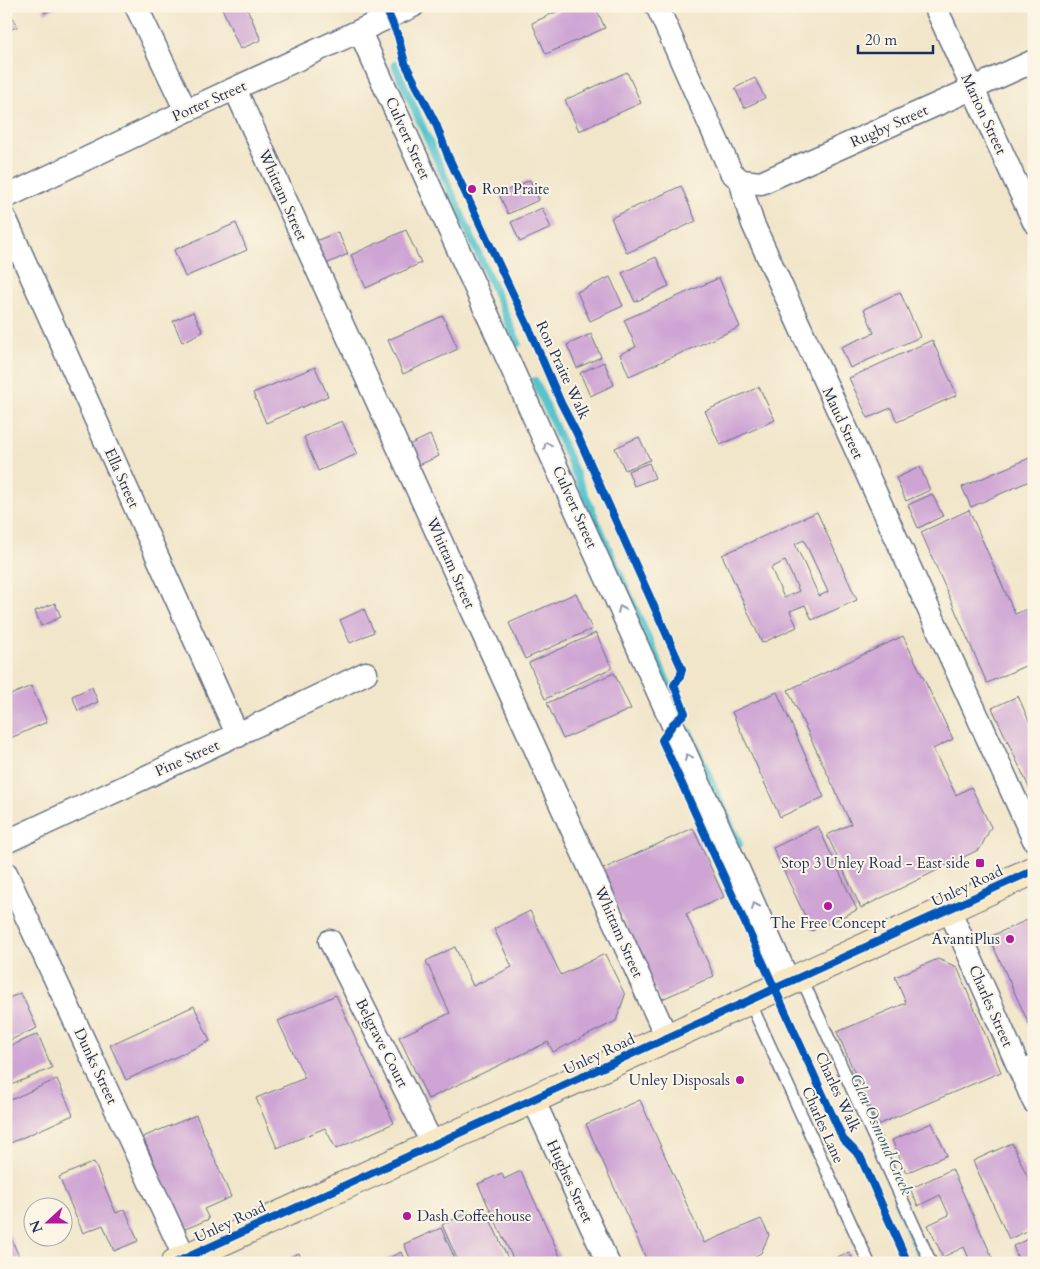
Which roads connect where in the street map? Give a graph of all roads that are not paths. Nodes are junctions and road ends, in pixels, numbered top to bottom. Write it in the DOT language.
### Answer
graph roads {
  1 [pos="136,6"];
  2 [pos="413,6"];
  3 [pos="657,6"];
  4 [pos="935,6"];
  5 [pos="360,32"];
  6 [pos="1034,61"];
  7 [pos="235,89"];
  8 [pos="973,89"];
  9 [pos="186,111"];
  10 [pos="741,181"];
  11 [pos="6,197"];
  12 [pos="6,220"];
  13 [pos="1034,222"];
  14 [pos="366,673"];
  15 [pos="238,736"];
  16 [pos="1034,840"];
  17 [pos="6,842"];
  18 [pos="1034,870"];
  19 [pos="6,873"];
  20 [pos="949,909"];
  21 [pos="330,941"];
  22 [pos="795,979"];
  23 [pos="749,1000"];
  24 [pos="667,1038"];
  25 [pos="1026,1065"];
  26 [pos="533,1099"];
  27 [pos="1034,1102"];
  28 [pos="433,1145"];
  29 [pos="180,1260"];
  30 [pos="608,1263"];
  31 [pos="869,1263"];
  32 [pos="931,1263"];
  1 -- 9 [label="street"];
  2 -- 5 [label="street, Porter Street"];
  3 -- 10 [label="street, Maud Street"];
  4 -- 8 [label="street, Marion Street"];
  5 -- 7 [label="street, Porter Street"];
  22 -- 5 [label="street, Culvert Street, one-way"];
  6 -- 8 [label="street, Rugby Street"];
  7 -- 9 [label="street, Porter Street"];
  7 -- 24 [label="street, Whittam Street"];
  8 -- 10 [label="street, Rugby Street"];
  8 -- 13 [label="street, Marion Street"];
  9 -- 11 [label="street, Porter Street"];
  10 -- 16 [label="street, Maud Street"];
  12 -- 15 [label="street, Ella Street"];
  14 -- 15 [label="street, Pine Street"];
  15 -- 17 [label="street, Pine Street"];
  18 -- 20 [label="main road, Unley Road"];
  19 -- 29 [label="street, Dunks Street"];
  20 -- 22 [label="main road, Unley Road"];
  20 -- 25 [label="street, Charles Street"];
  21 -- 28 [label="street, Belgrave Court"];
  22 -- 23 [label="main road, Unley Road"];
  22 -- 32 [label="lane"];
  23 -- 24 [label="main road, Unley Road"];
  23 -- 31 [label="lane, Charles Lane"];
  24 -- 26 [label="main road, Unley Road"];
  25 -- 27 [label="street, Charles Street"];
  26 -- 28 [label="main road, Unley Road"];
  26 -- 30 [label="street, Hughes Street"];
  28 -- 29 [label="main road, Unley Road"];
}
